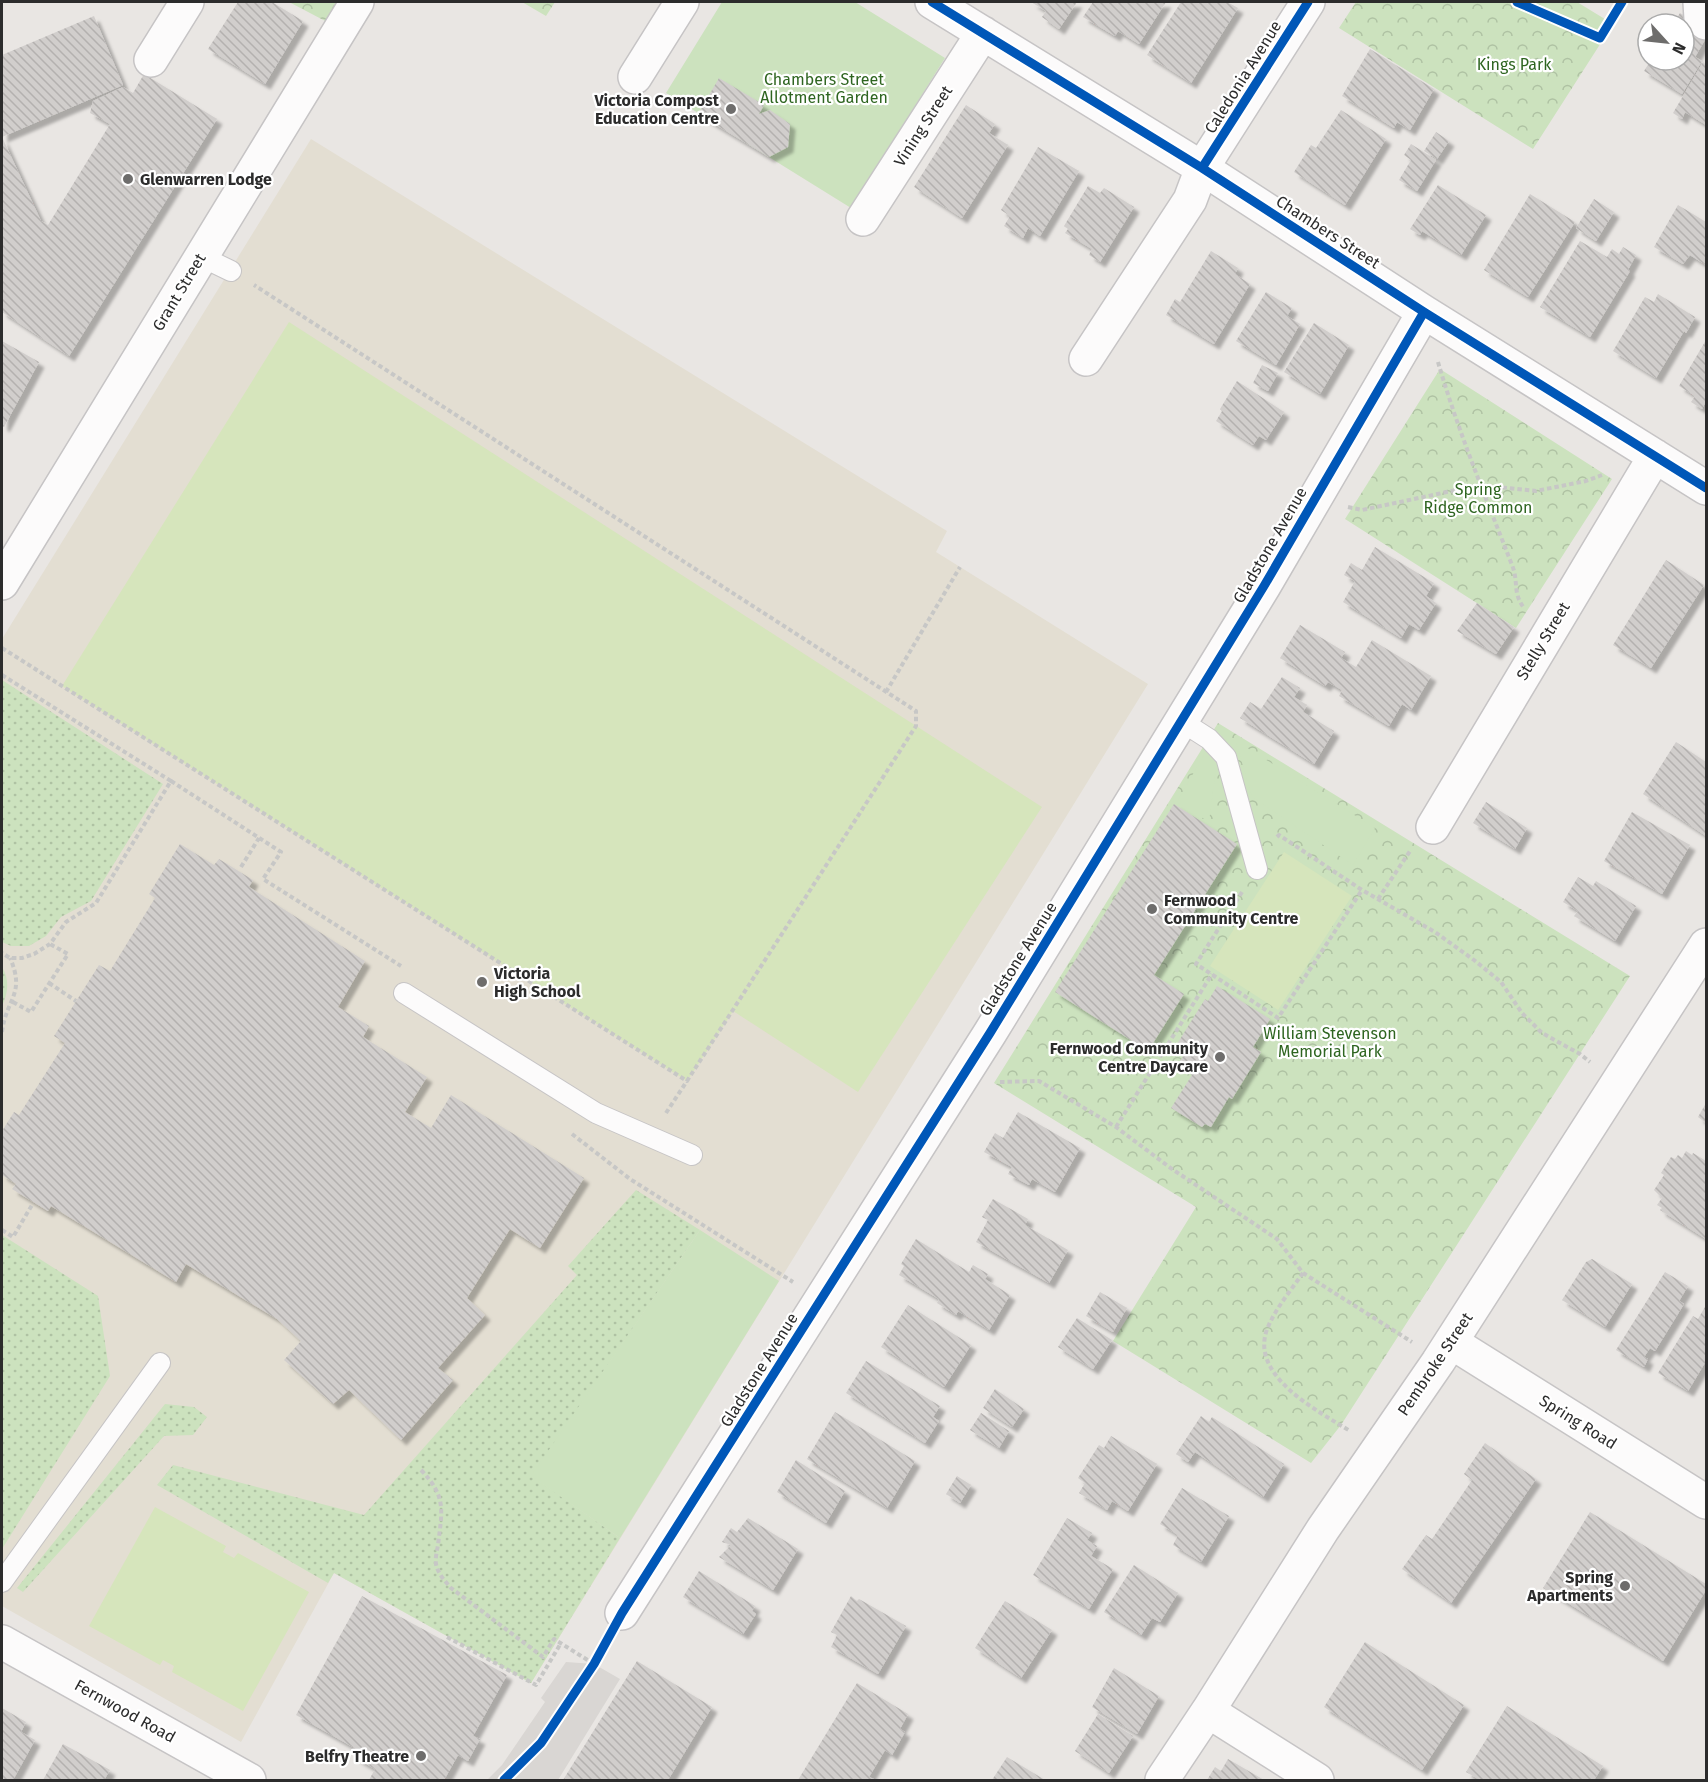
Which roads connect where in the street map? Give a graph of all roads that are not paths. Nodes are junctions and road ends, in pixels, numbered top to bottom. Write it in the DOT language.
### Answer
graph roads {
  1 [pos="187,2"];
  2 [pos="357,2"];
  3 [pos="682,2"];
  4 [pos="933,2"];
  5 [pos="1308,2"];
  6 [pos="1700,2"];
  7 [pos="1707,23"];
  8 [pos="983,33"];
  9 [pos="151,60"];
  10 [pos="635,77"];
  11 [pos="1203,168"];
  12 [pos="863,219"];
  13 [pos="200,256"];
  14 [pos="231,270"];
  15 [pos="1424,312"];
  16 [pos="1086,359"];
  17 [pos="1655,456"];
  18 [pos="1707,488"];
  19 [pos="2,583"];
  20 [pos="1181,721"];
  21 [pos="1424,836"];
  22 [pos="1257,869"];
  23 [pos="1707,945"];
  24 [pos="404,993"];
  25 [pos="692,1155"];
  26 [pos="1444,1352"];
  27 [pos="160,1363"];
  28 [pos="1707,1502"];
  29 [pos="2,1582"];
  30 [pos="622,1613"];
  31 [pos="2,1642"];
  32 [pos="1208,1712"];
  33 [pos="249,1780"];
  34 [pos="1162,1780"];
  35 [pos="1317,1780"];
  1 -- 9 [label="street"];
  2 -- 13 [label="street, Grant Street"];
  3 -- 10 [label="street"];
  4 -- 8 [label="street, Chambers Street"];
  5 -- 11 [label="street, Caledonia Avenue"];
  6 -- 7 [label="street"];
  8 -- 11 [label="street, Chambers Street"];
  8 -- 12 [label="street, Vining Street"];
  11 -- 15 [label="street, Chambers Street"];
  11 -- 16 [label="street, Caledonia Avenue"];
  13 -- 14 [label="lane"];
  13 -- 19 [label="street, Grant Street"];
  15 -- 17 [label="street, Chambers Street"];
  15 -- 20 [label="street, Gladstone Avenue"];
  17 -- 18 [label="street, Chambers Street"];
  17 -- 21 [label="street, Stelly Street"];
  20 -- 22 [label="lane"];
  20 -- 30 [label="street, Gladstone Avenue"];
  23 -- 26 [label="street, Pembroke Street"];
  24 -- 25 [label="lane"];
  26 -- 28 [label="street, Spring Road"];
  26 -- 32 [label="street, Pembroke Street"];
  27 -- 29 [label="lane"];
  31 -- 33 [label="street, Fernwood Road"];
  32 -- 34 [label="street, Pembroke Street"];
  32 -- 35 [label="street"];
}
